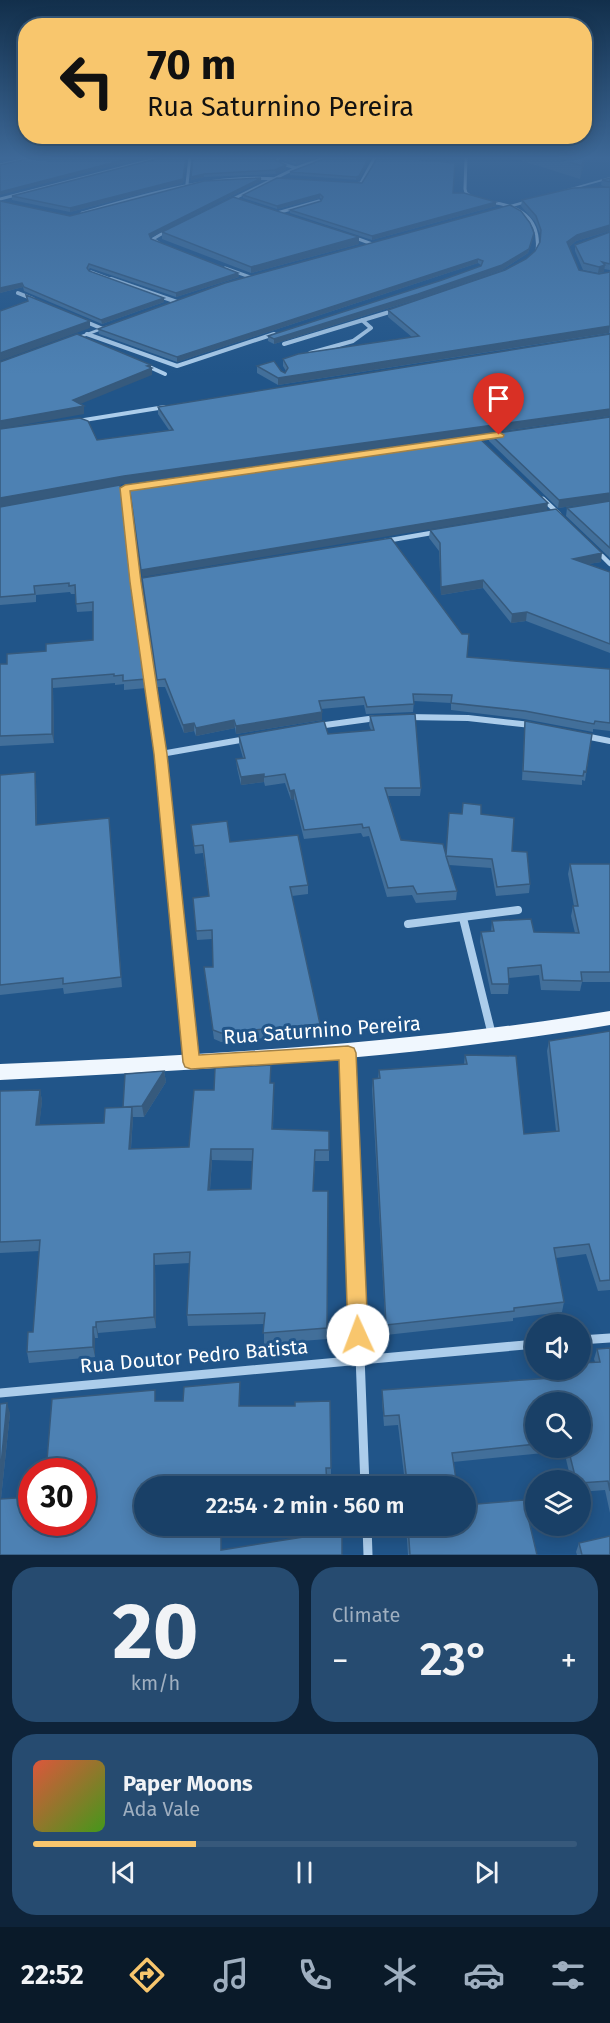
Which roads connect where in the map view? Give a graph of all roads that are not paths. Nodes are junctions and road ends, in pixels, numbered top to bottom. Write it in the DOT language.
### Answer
graph roads {
  1 [pos="169,230"];
  2 [pos="535,230"];
  3 [pos="352,237"];
  4 [pos="384,240"];
  5 [pos="372,244"];
  6 [pos="363,246"];
  7 [pos="170,247"];
  8 [pos="537,252"];
  9 [pos="220,266"];
  10 [pos="91,272"];
  11 [pos="260,274"];
  12 [pos="250,277"];
  13 [pos="241,279"];
  14 [pos="18,293"];
  15 [pos="188,298"];
  16 [pos="39,302"];
  17 [pos="177,302"];
  18 [pos="166,306"];
  19 [pos="406,307"];
  20 [pos="81,320"];
  21 [pos="362,320"];
  22 [pos="113,325"];
  23 [pos="103,329"];
  24 [pos="277,333"];
  25 [pos="87,334"];
  26 [pos="79,337"];
  27 [pos="284,344"];
  28 [pos="58,345"];
  29 [pos="110,349"];
  30 [pos="305,355"];
  31 [pos="137,361"];
  32 [pos="165,374"];
  33 [pos="171,406"];
  34 [pos="68,423"];
  35 [pos="509,434"];
  36 [pos="479,438"];
  37 [pos="468,440"];
  38 [pos="488,447"];
  39 [pos="136,487"];
  40 [pos="125,488"];
  41 [pos="102,492"];
  42 [pos="540,496"];
  43 [pos="568,511"];
  44 [pos="558,513"];
  45 [pos="546,514"];
  46 [pos="565,520"];
  47 [pos="440,532"];
  48 [pos="382,542"];
  49 [pos="595,550"];
  50 [pos="610,564"];
  51 [pos="147,580"];
  52 [pos="135,582"];
  53 [pos="396,717"];
  54 [pos="386,718"];
  55 [pos="538,726"];
  56 [pos="312,727"];
  57 [pos="578,734"];
  58 [pos="254,738"];
  59 [pos="610,741"];
  60 [pos="160,754"];
  61 [pos="518,910"];
  62 [pos="463,918"];
  63 [pos="408,924"];
  64 [pos="610,1018"];
  65 [pos="493,1038"];
  66 [pos="348,1053"];
  67 [pos="191,1062"];
  68 [pos="0,1072"];
  69 [pos="610,1338"];
  70 [pos="591,1339"];
  71 [pos="525,1345"];
  72 [pos="359,1359"];
  73 [pos="0,1393"];
  74 [pos="365,1476"];
  75 [pos="367,1536"];
  76 [pos="368,1555"];
  1 -- 7 [label="street"];
  2 -- 8 [label="street"];
  3 -- 5 [label="street"];
  4 -- 5 [label="street"];
  5 -- 6 [label="street"];
  9 -- 12 [label="street"];
  10 -- 17 [label="street"];
  11 -- 12 [label="street"];
  12 -- 13 [label="street"];
  14 -- 16 [label="street"];
  15 -- 17 [label="street"];
  17 -- 18 [label="street"];
  19 -- 21 [label="street"];
  20 -- 23 [label="street"];
  21 -- 27 [label="street"];
  21 -- 30 [label="street"];
  22 -- 23 [label="street"];
  23 -- 25 [label="street"];
  24 -- 25 [label="street"];
  25 -- 26 [label="street"];
  26 -- 28 [label="street"];
  26 -- 29 [label="street"];
  31 -- 32 [label="street"];
  33 -- 34 [label="street"];
  35 -- 36 [label="street"];
  36 -- 37 [label="street"];
  36 -- 38 [label="street"];
  39 -- 40 [label="street"];
  40 -- 41 [label="street"];
  40 -- 52 [label="street"];
  42 -- 44 [label="street"];
  43 -- 44 [label="street"];
  44 -- 45 [label="street"];
  44 -- 46 [label="street"];
  47 -- 48 [label="street"];
  49 -- 50 [label="street"];
  51 -- 52 [label="street"];
  52 -- 60 [label="street"];
  53 -- 55 [label="street"];
  54 -- 56 [label="street"];
  57 -- 59 [label="street"];
  58 -- 60 [label="street"];
  60 -- 67 [label="street"];
  61 -- 62 [label="street"];
  62 -- 63 [label="street"];
  62 -- 65 [label="street"];
  64 -- 65 [label="main road, Rua Saturnino Pereira"];
  65 -- 66 [label="main road, Rua Saturnino Pereira"];
  66 -- 67 [label="main road, Rua Saturnino Pereira"];
  66 -- 72 [label="street"];
  67 -- 68 [label="main road, Rua Saturnino Pereira"];
  69 -- 70 [label="street"];
  71 -- 72 [label="street, Rua Doutor Pedro Batista"];
  72 -- 73 [label="street, Rua Doutor Pedro Batista"];
  72 -- 74 [label="street"];
  75 -- 76 [label="street"];
}
